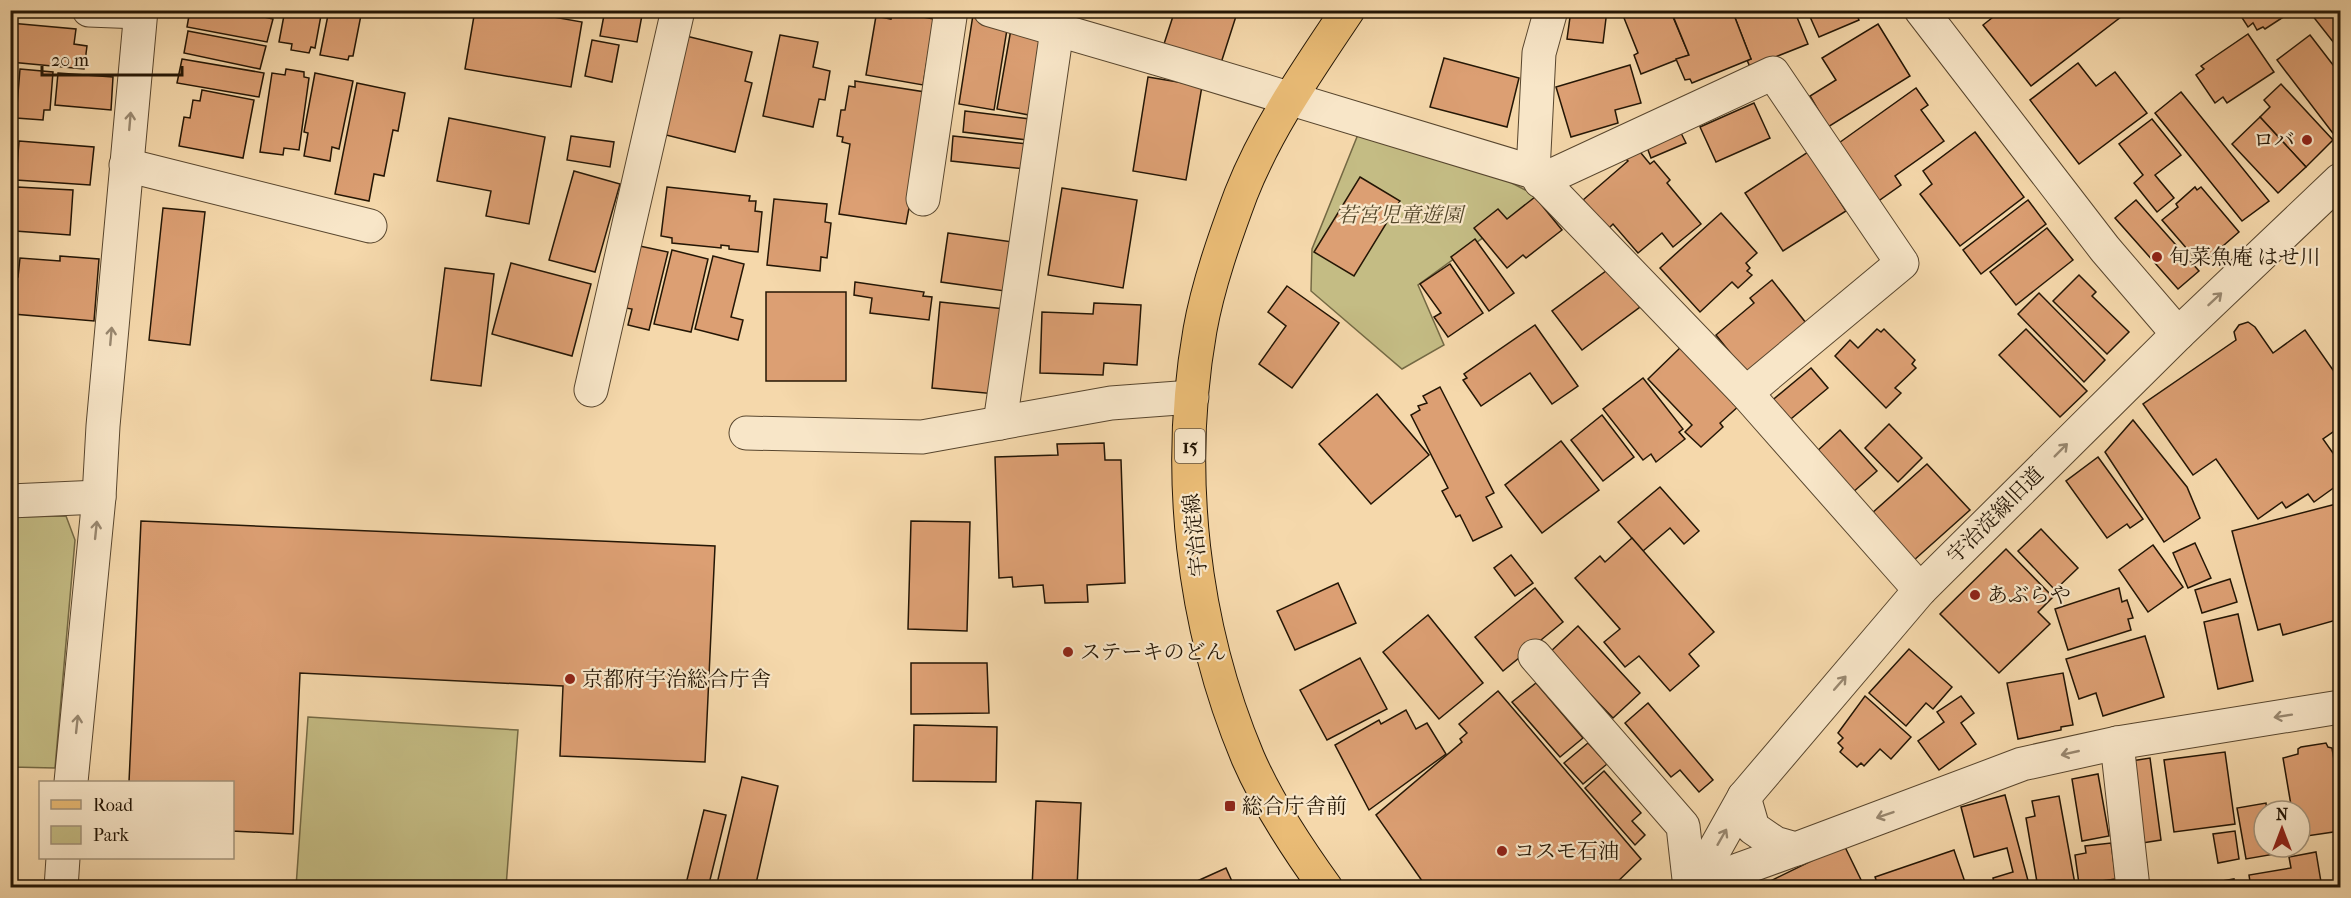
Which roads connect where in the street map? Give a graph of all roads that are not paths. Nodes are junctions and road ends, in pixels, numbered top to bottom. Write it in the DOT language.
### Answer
graph roads {
  1 [pos="89,10"];
  2 [pos="678,10"];
  3 [pos="951,10"];
  4 [pos="990,10"];
  5 [pos="1348,10"];
  6 [pos="1551,10"];
  7 [pos="140,11"];
  8 [pos="1937,16"];
  9 [pos="1057,30"];
  10 [pos="1289,98"];
  11 [pos="126,165"];
  12 [pos="1537,176"];
  13 [pos="2340,180"];
  14 [pos="923,199"];
  15 [pos="370,226"];
  16 [pos="2178,334"];
  17 [pos="591,390"];
  18 [pos="1746,393"];
  19 [pos="1192,397"];
  20 [pos="1000,423"];
  21 [pos="746,433"];
  22 [pos="99,497"];
  23 [pos="10,501"];
  24 [pos="1920,590"];
  25 [pos="1535,656"];
  26 [pos="2340,706"];
  27 [pos="2117,743"];
  28 [pos="71,781"];
  29 [pos="1744,798"];
  30 [pos="1796,849"];
  31 [pos="1326,888"];
  32 [pos="1691,888"];
  33 [pos="1699,888"];
  34 [pos="2133,888"];
  1 -- 7 [label="street"];
  2 -- 17 [label="street"];
  3 -- 14 [label="street"];
  4 -- 9 [label="street"];
  5 -- 10 [label="main road, 宇治淀線 / 15"];
  6 -- 12 [label="street"];
  11 -- 7 [label="street, one-way"];
  8 -- 16 [label="street"];
  9 -- 10 [label="street"];
  9 -- 20 [label="street"];
  10 -- 12 [label="street"];
  10 -- 19 [label="main road, 宇治淀線 / 15"];
  11 -- 15 [label="street"];
  22 -- 11 [label="street, one-way"];
  12 -- 18 [label="street"];
  12 -- 18 [label="street"];
  16 -- 13 [label="street, 宇治淀線旧道, one-way"];
  24 -- 16 [label="street, 宇治淀線旧道, one-way"];
  18 -- 24 [label="street"];
  19 -- 20 [label="street"];
  19 -- 31 [label="main road, 宇治淀線 / 15"];
  20 -- 21 [label="street"];
  22 -- 23 [label="street"];
  28 -- 22 [label="street, one-way"];
  29 -- 24 [label="street, 宇治淀線旧道, one-way"];
  25 -- 32 [label="street"];
  26 -- 27 [label="street, one-way"];
  27 -- 30 [label="street, one-way"];
  27 -- 34 [label="street"];
  29 -- 30 [label="street"];
  32 -- 29 [label="street, 宇治淀線旧道, one-way"];
  30 -- 33 [label="street"];
}
